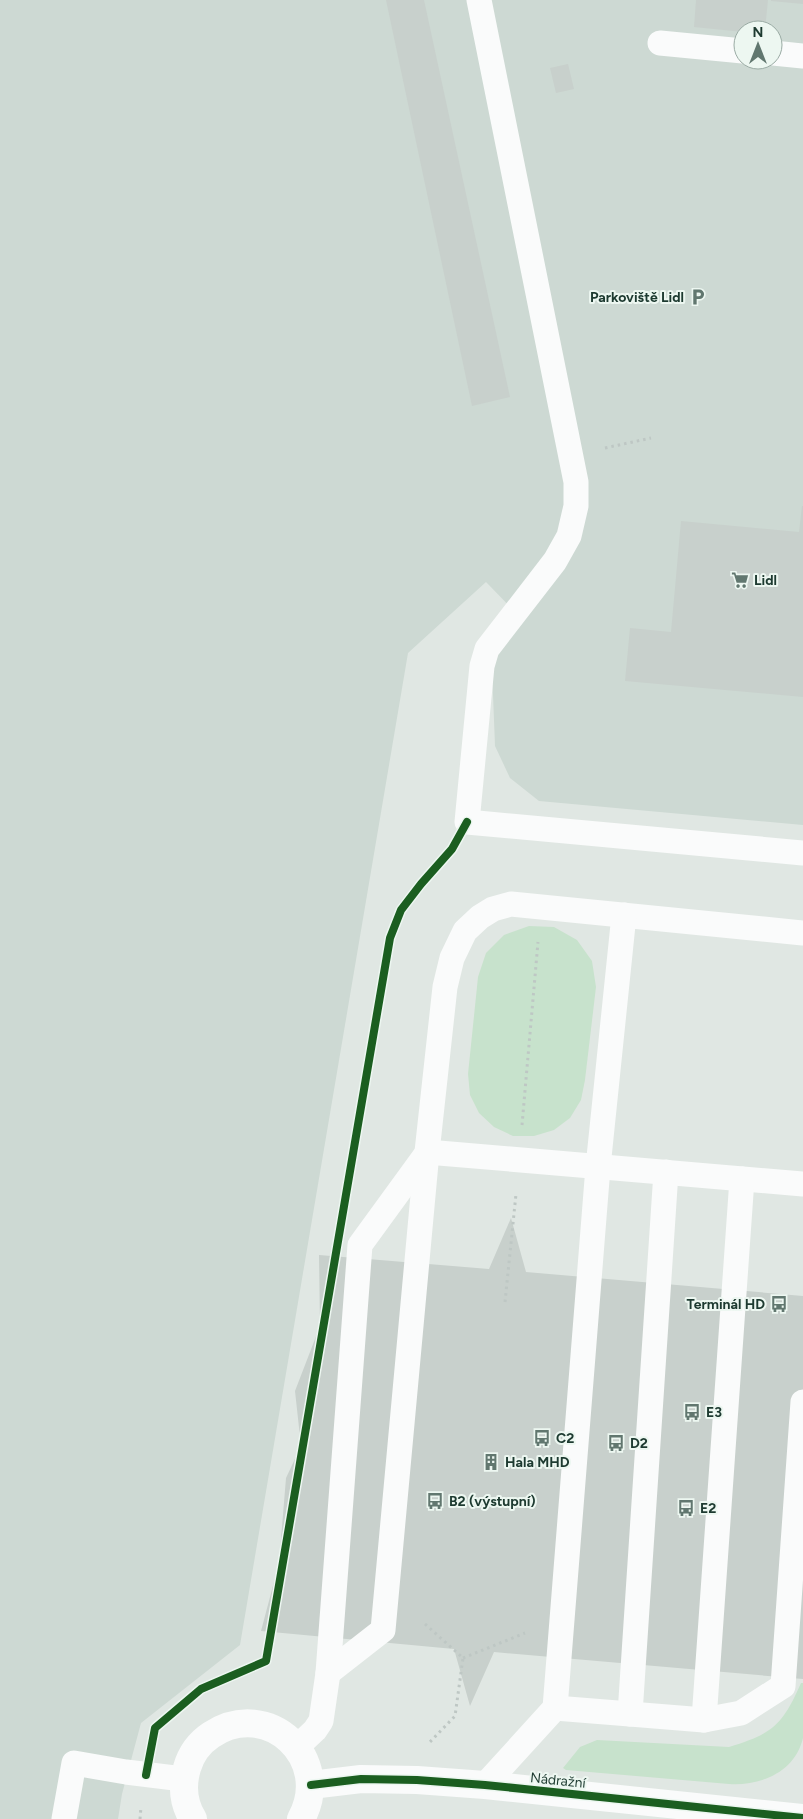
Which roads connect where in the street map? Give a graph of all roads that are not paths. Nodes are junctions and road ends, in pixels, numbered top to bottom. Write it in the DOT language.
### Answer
graph roads {
  1 [pos="479,0"];
  2 [pos="660,43"];
  3 [pos="733,49"];
  4 [pos="783,54"];
  5 [pos="803,56"];
  6 [pos="803,853"];
  7 [pos="624,915"];
  8 [pos="803,933"];
  9 [pos="427,1152"];
  10 [pos="598,1167"];
  11 [pos="666,1172"];
  12 [pos="742,1180"];
  13 [pos="803,1184"];
  14 [pos="803,1402"];
  15 [pos="328,1673"];
  16 [pos="556,1708"];
  17 [pos="630,1714"];
  18 [pos="704,1720"];
  19 [pos="297,1747"];
  20 [pos="183,1779"];
  21 [pos="310,1785"];
  22 [pos="485,1785"];
  23 [pos="803,1818"];
  24 [pos="64,1819"];
  25 [pos="193,1819"];
  26 [pos="301,1819"];
  1 -- 6 [label="lane"];
  2 -- 3 [label="lane"];
  4 -- 5 [label="lane"];
  7 -- 8 [label="lane"];
  7 -- 9 [label="lane"];
  7 -- 10 [label="lane"];
  9 -- 10 [label="lane"];
  9 -- 15 [label="lane"];
  9 -- 15 [label="lane"];
  10 -- 11 [label="lane"];
  10 -- 16 [label="lane"];
  11 -- 12 [label="lane"];
  11 -- 17 [label="lane"];
  12 -- 13 [label="lane"];
  12 -- 18 [label="lane"];
  14 -- 18 [label="lane"];
  15 -- 19 [label="lane"];
  16 -- 17 [label="lane"];
  16 -- 22 [label="lane"];
  17 -- 18 [label="lane"];
  19 -- 20 [label="street"];
  19 -- 21 [label="street"];
  20 -- 24 [label="lane"];
  20 -- 25 [label="street"];
  21 -- 22 [label="street, Nádražní"];
  21 -- 26 [label="street"];
  22 -- 23 [label="street, Nádražní"];
}
